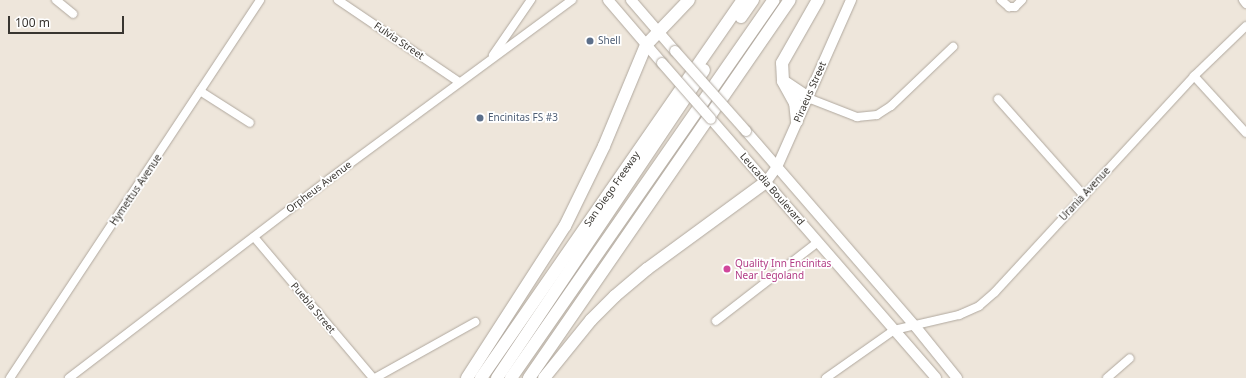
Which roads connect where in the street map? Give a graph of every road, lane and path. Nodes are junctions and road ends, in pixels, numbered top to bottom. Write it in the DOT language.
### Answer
graph roads {
  1 [pos="56,0"];
  2 [pos="260,0"];
  3 [pos="338,0"];
  4 [pos="530,0"];
  5 [pos="572,0"];
  6 [pos="608,0"];
  7 [pos="631,0"];
  8 [pos="689,0"];
  9 [pos="743,0"];
  10 [pos="753,0"];
  11 [pos="774,0"];
  12 [pos="790,0"];
  13 [pos="818,0"];
  14 [pos="851,0"];
  15 [pos="1001,0"];
  16 [pos="1022,0"];
  17 [pos="1243,0"];
  18 [pos="1246,4"];
  19 [pos="73,14"];
  20 [pos="1246,26"];
  21 [pos="659,32"];
  22 [pos="646,45"];
  23 [pos="953,47"];
  24 [pos="489,60"];
  25 [pos="1194,76"];
  26 [pos="783,81"];
  27 [pos="459,82"];
  28 [pos="200,91"];
  29 [pos="808,98"];
  30 [pos="998,99"];
  31 [pos="797,121"];
  32 [pos="250,123"];
  33 [pos="1246,133"];
  34 [pos="777,167"];
  35 [pos="766,182"];
  36 [pos="1084,196"];
  37 [pos="254,237"];
  38 [pos="818,242"];
  39 [pos="716,321"];
  40 [pos="474,322"];
  41 [pos="915,326"];
  42 [pos="899,329"];
  43 [pos="1130,358"];
  44 [pos="10,378"];
  45 [pos="69,378"];
  46 [pos="374,378"];
  47 [pos="467,378"];
  48 [pos="481,378"];
  49 [pos="496,378"];
  50 [pos="511,378"];
  51 [pos="529,378"];
  52 [pos="544,378"];
  53 [pos="826,378"];
  54 [pos="936,378"];
  55 [pos="957,378"];
  56 [pos="1107,378"];
  1 -- 19 [label="street"];
  2 -- 28 [label="street, Hymettus Avenue"];
  3 -- 27 [label="street, Fulvia Street"];
  4 -- 24 [label="street"];
  5 -- 24 [label="street, Orpheus Avenue"];
  6 -- 22 [label="main road, Leucadia Boulevard"];
  7 -- 21 [label="main road, Leucadia Boulevard"];
  8 -- 21 [label="highway"];
  9 -- 48 [label="highway, San Diego Freeway"];
  10 -- 49 [label="highway"];
  11 -- 50 [label="highway"];
  12 -- 51 [label="highway"];
  13 -- 26 [label="highway"];
  14 -- 29 [label="main road, Piraeus Street"];
  15 -- 16 [label="street"];
  17 -- 18 [label="street"];
  20 -- 25 [label="street, Urania Avenue"];
  21 -- 22 [label="highway"];
  21 -- 34 [label="main road, Leucadia Boulevard, bridge"];
  22 -- 35 [label="main road, Leucadia Boulevard, bridge"];
  22 -- 47 [label="highway"];
  23 -- 29 [label="street"];
  24 -- 27 [label="street, Orpheus Avenue"];
  25 -- 33 [label="street"];
  25 -- 36 [label="street, Urania Avenue"];
  26 -- 29 [label="highway"];
  26 -- 31 [label="highway"];
  27 -- 37 [label="street, Orpheus Avenue"];
  28 -- 32 [label="street"];
  28 -- 44 [label="street, Hymettus Avenue"];
  29 -- 31 [label="main road, Piraeus Street"];
  30 -- 36 [label="street"];
  31 -- 34 [label="main road, Piraeus Street"];
  34 -- 35 [label="main road, Piraeus Street"];
  34 -- 41 [label="main road, Leucadia Boulevard"];
  35 -- 38 [label="main road, Leucadia Boulevard"];
  35 -- 52 [label="highway"];
  36 -- 41 [label="street, Urania Avenue"];
  37 -- 45 [label="street, Orpheus Avenue"];
  37 -- 46 [label="street, Puebla Street"];
  38 -- 39 [label="street"];
  38 -- 42 [label="main road, Leucadia Boulevard"];
  40 -- 46 [label="street"];
  41 -- 42 [label="street, Urania Avenue"];
  41 -- 55 [label="main road, Leucadia Boulevard"];
  42 -- 53 [label="street, Urania Avenue"];
  42 -- 54 [label="main road, Leucadia Boulevard"];
  43 -- 56 [label="street"];
}
